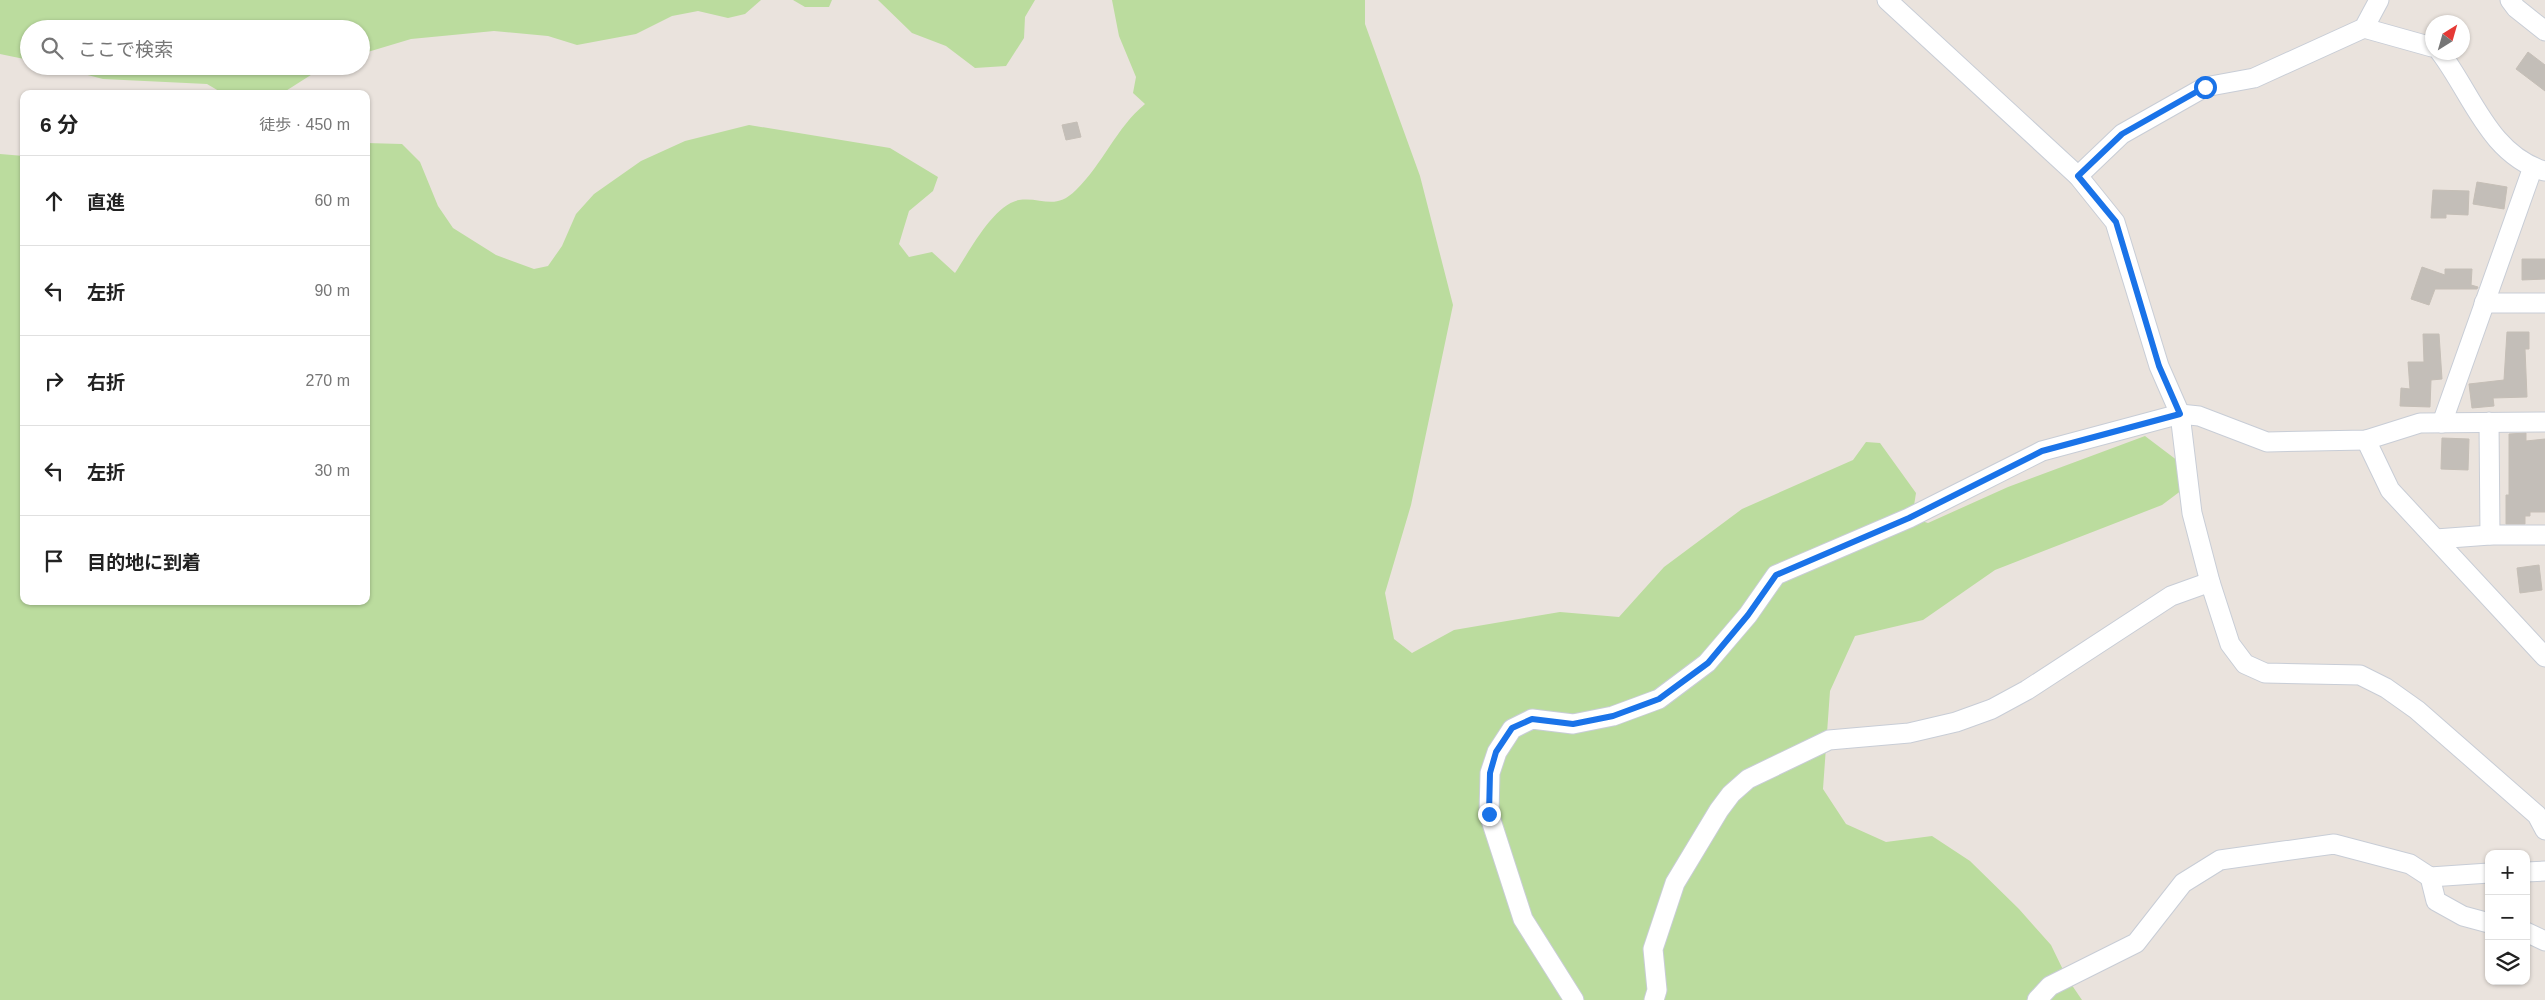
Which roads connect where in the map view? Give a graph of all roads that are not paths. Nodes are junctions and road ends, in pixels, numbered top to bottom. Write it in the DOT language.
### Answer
graph roads {
  1 [pos="1887,0"];
  2 [pos="2379,0"];
  3 [pos="2510,0"];
  4 [pos="2364,28"];
  5 [pos="2545,30"];
  6 [pos="2425,45"];
  7 [pos="2445,60"];
  8 [pos="2539,169"];
  9 [pos="2078,176"];
  10 [pos="2484,303"];
  11 [pos="2545,303"];
  12 [pos="2180,414"];
  13 [pos="2442,422"];
  14 [pos="2489,422"];
  15 [pos="2545,422"];
  16 [pos="2366,440"];
  17 [pos="2490,535"];
  18 [pos="2545,535"];
  19 [pos="2436,540"];
  20 [pos="2210,582"];
  21 [pos="2537,639"];
  22 [pos="2545,657"];
  23 [pos="2545,830"];
  24 [pos="2545,871"];
  25 [pos="2530,872"];
  26 [pos="2485,873"];
  27 [pos="2430,877"];
  28 [pos="2485,922"];
  29 [pos="2530,934"];
  30 [pos="2545,941"];
  31 [pos="1574,1000"];
  32 [pos="1654,1000"];
  33 [pos="2037,1000"];
  1 -- 9 [label="street"];
  2 -- 4 [label="street"];
  3 -- 5 [label="street"];
  4 -- 6 [label="street"];
  4 -- 9 [label="street"];
  7 -- 8 [label="street"];
  8 -- 10 [label="street"];
  9 -- 12 [label="street"];
  10 -- 11 [label="street"];
  10 -- 13 [label="street"];
  12 -- 16 [label="street"];
  12 -- 20 [label="street"];
  12 -- 31 [label="street"];
  13 -- 14 [label="street"];
  13 -- 16 [label="street"];
  14 -- 15 [label="street"];
  14 -- 17 [label="street"];
  16 -- 19 [label="street"];
  17 -- 18 [label="street"];
  17 -- 19 [label="street"];
  19 -- 21 [label="street"];
  20 -- 23 [label="street"];
  20 -- 32 [label="street"];
  21 -- 22 [label="street"];
  24 -- 25 [label="street"];
  26 -- 27 [label="street"];
  27 -- 28 [label="street"];
  27 -- 33 [label="street"];
  29 -- 30 [label="street"];
}
